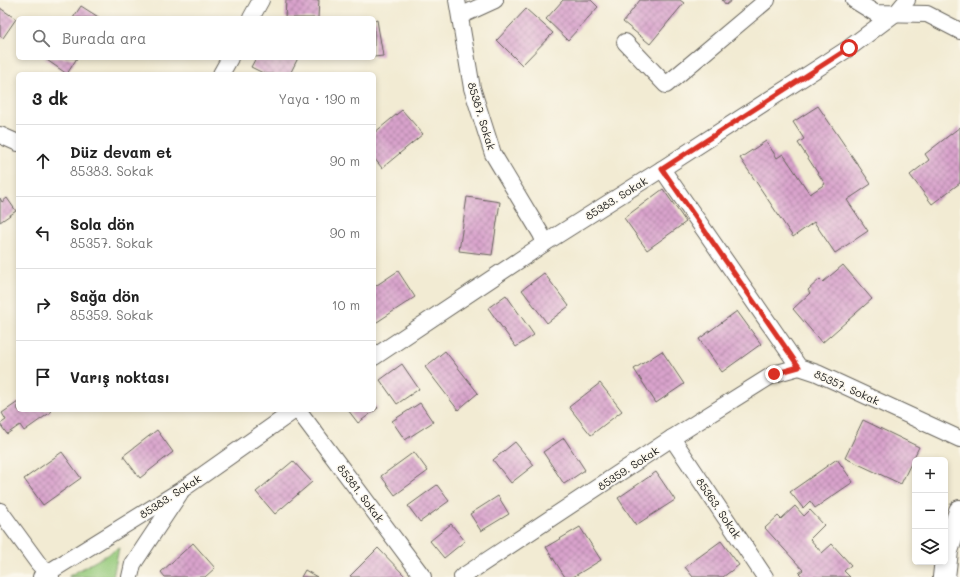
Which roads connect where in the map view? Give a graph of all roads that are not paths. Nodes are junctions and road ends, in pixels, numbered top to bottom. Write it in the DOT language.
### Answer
graph roads {
  1 [pos="261,0"];
  2 [pos="457,0"];
  3 [pos="496,0"];
  4 [pos="767,0"];
  5 [pos="854,0"];
  6 [pos="902,6"];
  7 [pos="252,16"];
  8 [pos="460,16"];
  9 [pos="960,31"];
  10 [pos="625,42"];
  11 [pos="229,60"];
  12 [pos="222,72"];
  13 [pos="0,135"];
  14 [pos="16,142"];
  15 [pos="662,169"];
  16 [pos="545,243"];
  17 [pos="376,356"];
  18 [pos="799,367"];
  19 [pos="294,412"];
  20 [pos="299,412"];
  21 [pos="672,438"];
  22 [pos="960,439"];
  23 [pos="183,489"];
  24 [pos="0,511"];
  25 [pos="960,511"];
  26 [pos="46,576"];
  27 [pos="130,577"];
  28 [pos="423,577"];
  29 [pos="462,577"];
  30 [pos="765,577"];
  31 [pos="944,577"];
  1 -- 7 [label="street"];
  2 -- 8 [label="street, 85387. Sokak"];
  3 -- 8 [label="street"];
  4 -- 10 [label="street"];
  5 -- 6 [label="street"];
  6 -- 9 [label="street"];
  6 -- 15 [label="street, 85383. Sokak"];
  8 -- 16 [label="street, 85387. Sokak"];
  11 -- 12 [label="street"];
  13 -- 14 [label="street"];
  15 -- 16 [label="street, 85383. Sokak"];
  15 -- 18 [label="street"];
  16 -- 17 [label="street, 85383. Sokak"];
  18 -- 21 [label="street, 85359. Sokak"];
  18 -- 22 [label="street, 85357. Sokak"];
  19 -- 23 [label="street, 85383. Sokak"];
  20 -- 28 [label="street, 85381. Sokak"];
  21 -- 29 [label="street, 85359. Sokak"];
  21 -- 30 [label="street, 85363. Sokak"];
  23 -- 26 [label="street, 85383. Sokak"];
  23 -- 27 [label="street"];
  24 -- 26 [label="street"];
  25 -- 31 [label="main road"];
}
